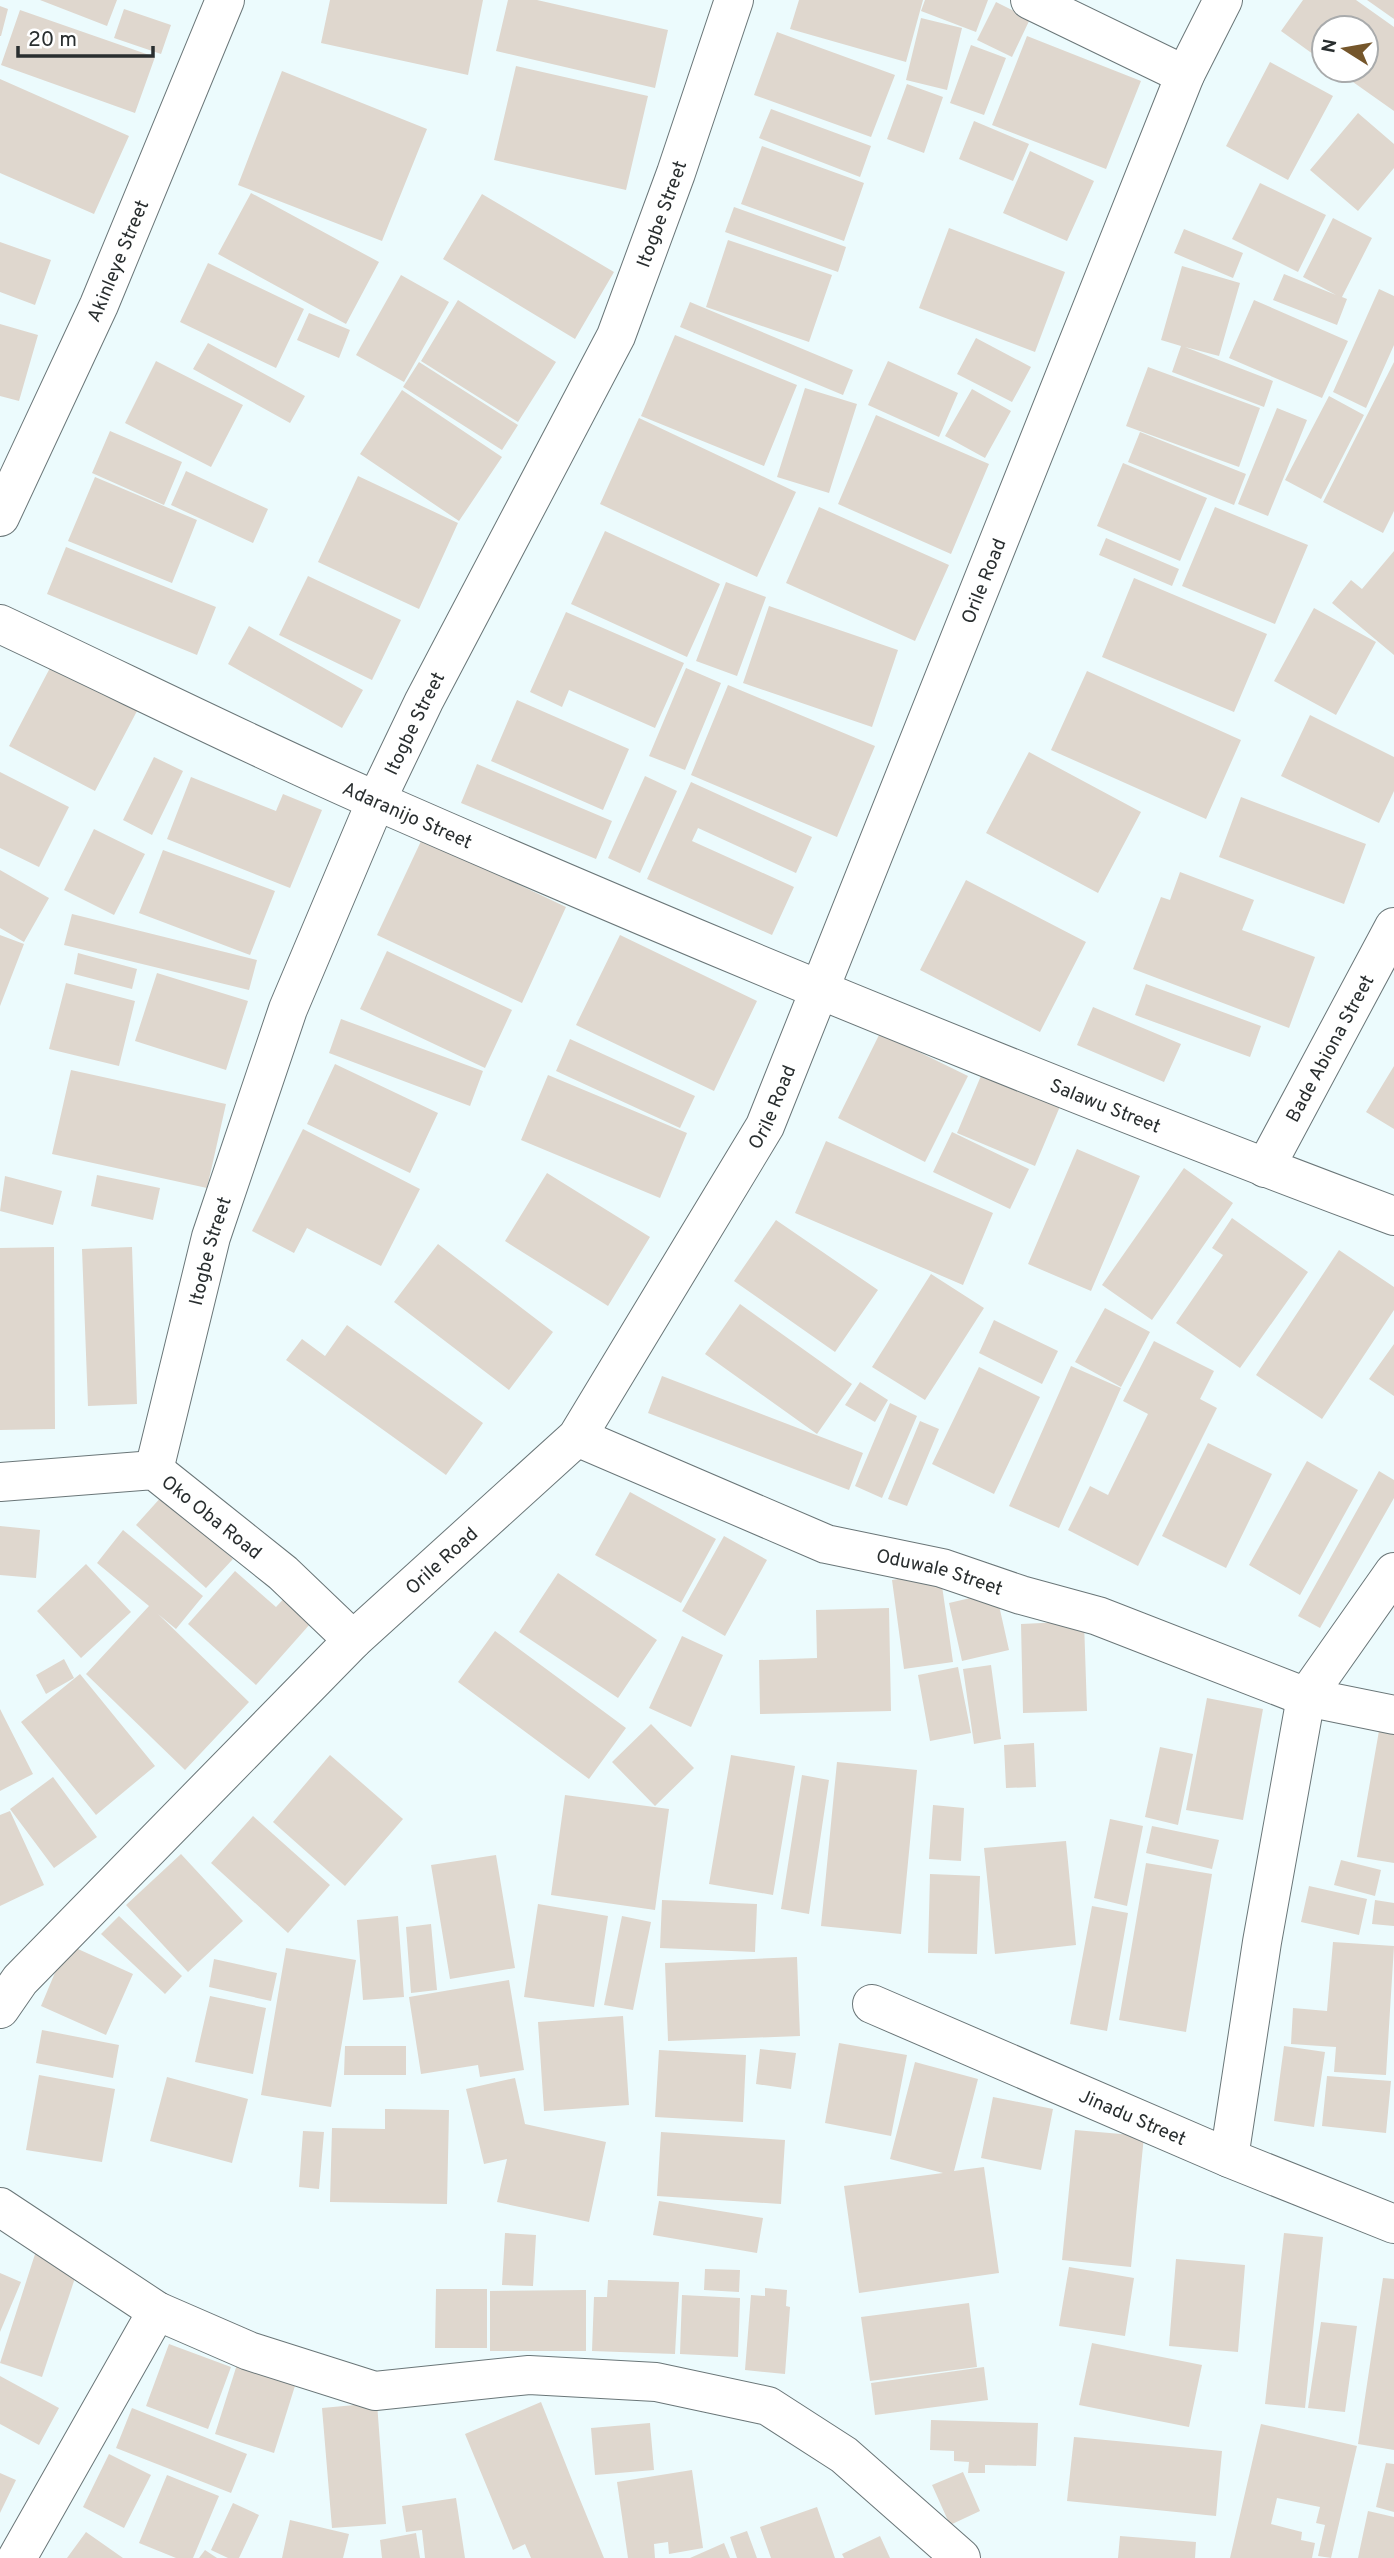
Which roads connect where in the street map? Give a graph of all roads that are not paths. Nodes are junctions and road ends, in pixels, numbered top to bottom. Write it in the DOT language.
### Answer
graph roads {
  1 [pos="225,0"];
  2 [pos="734,0"];
  3 [pos="1030,0"];
  4 [pos="1223,0"];
  5 [pos="1185,75"];
  6 [pos="0,517"];
  7 [pos="0,624"];
  8 [pos="376,801"];
  9 [pos="1394,927"];
  10 [pos="820,990"];
  11 [pos="1265,1168"];
  12 [pos="1394,1216"];
  13 [pos="577,1437"];
  14 [pos="154,1469"];
  15 [pos="0,1482"];
  16 [pos="1394,1572"];
  17 [pos="353,1640"];
  18 [pos="1306,1697"];
  19 [pos="1394,1714"];
  20 [pos="872,2004"];
  21 [pos="0,2009"];
  22 [pos="1229,2158"];
  23 [pos="0,2207"];
  24 [pos="1394,2224"];
  25 [pos="157,2311"];
  26 [pos="17,2558"];
  27 [pos="961,2558"];
  1 -- 6 [label="street, Akinleye Street"];
  2 -- 8 [label="street, Itogbe Street"];
  3 -- 5 [label="street"];
  4 -- 5 [label="street, Orile Road"];
  5 -- 10 [label="street, Orile Road"];
  7 -- 8 [label="street, Adaranijo Street"];
  8 -- 10 [label="street, Adaranijo Street"];
  8 -- 14 [label="street, Itogbe Street"];
  9 -- 11 [label="street, Bade Abiona Street"];
  10 -- 11 [label="street, Salawu Street"];
  10 -- 13 [label="street, Orile Road"];
  11 -- 12 [label="street, Salawu Street"];
  13 -- 17 [label="street, Orile Road"];
  13 -- 18 [label="street, Oduwale Street"];
  14 -- 15 [label="street, Oko Oba Road"];
  14 -- 17 [label="street, Oko Oba Road"];
  16 -- 18 [label="street"];
  17 -- 21 [label="street, Orile Road"];
  18 -- 19 [label="street, Oduwale Street"];
  18 -- 22 [label="street"];
  20 -- 22 [label="street, Jinadu Street"];
  22 -- 24 [label="street, Jinadu Street"];
  23 -- 25 [label="street"];
  25 -- 26 [label="street"];
  25 -- 27 [label="street"];
}
